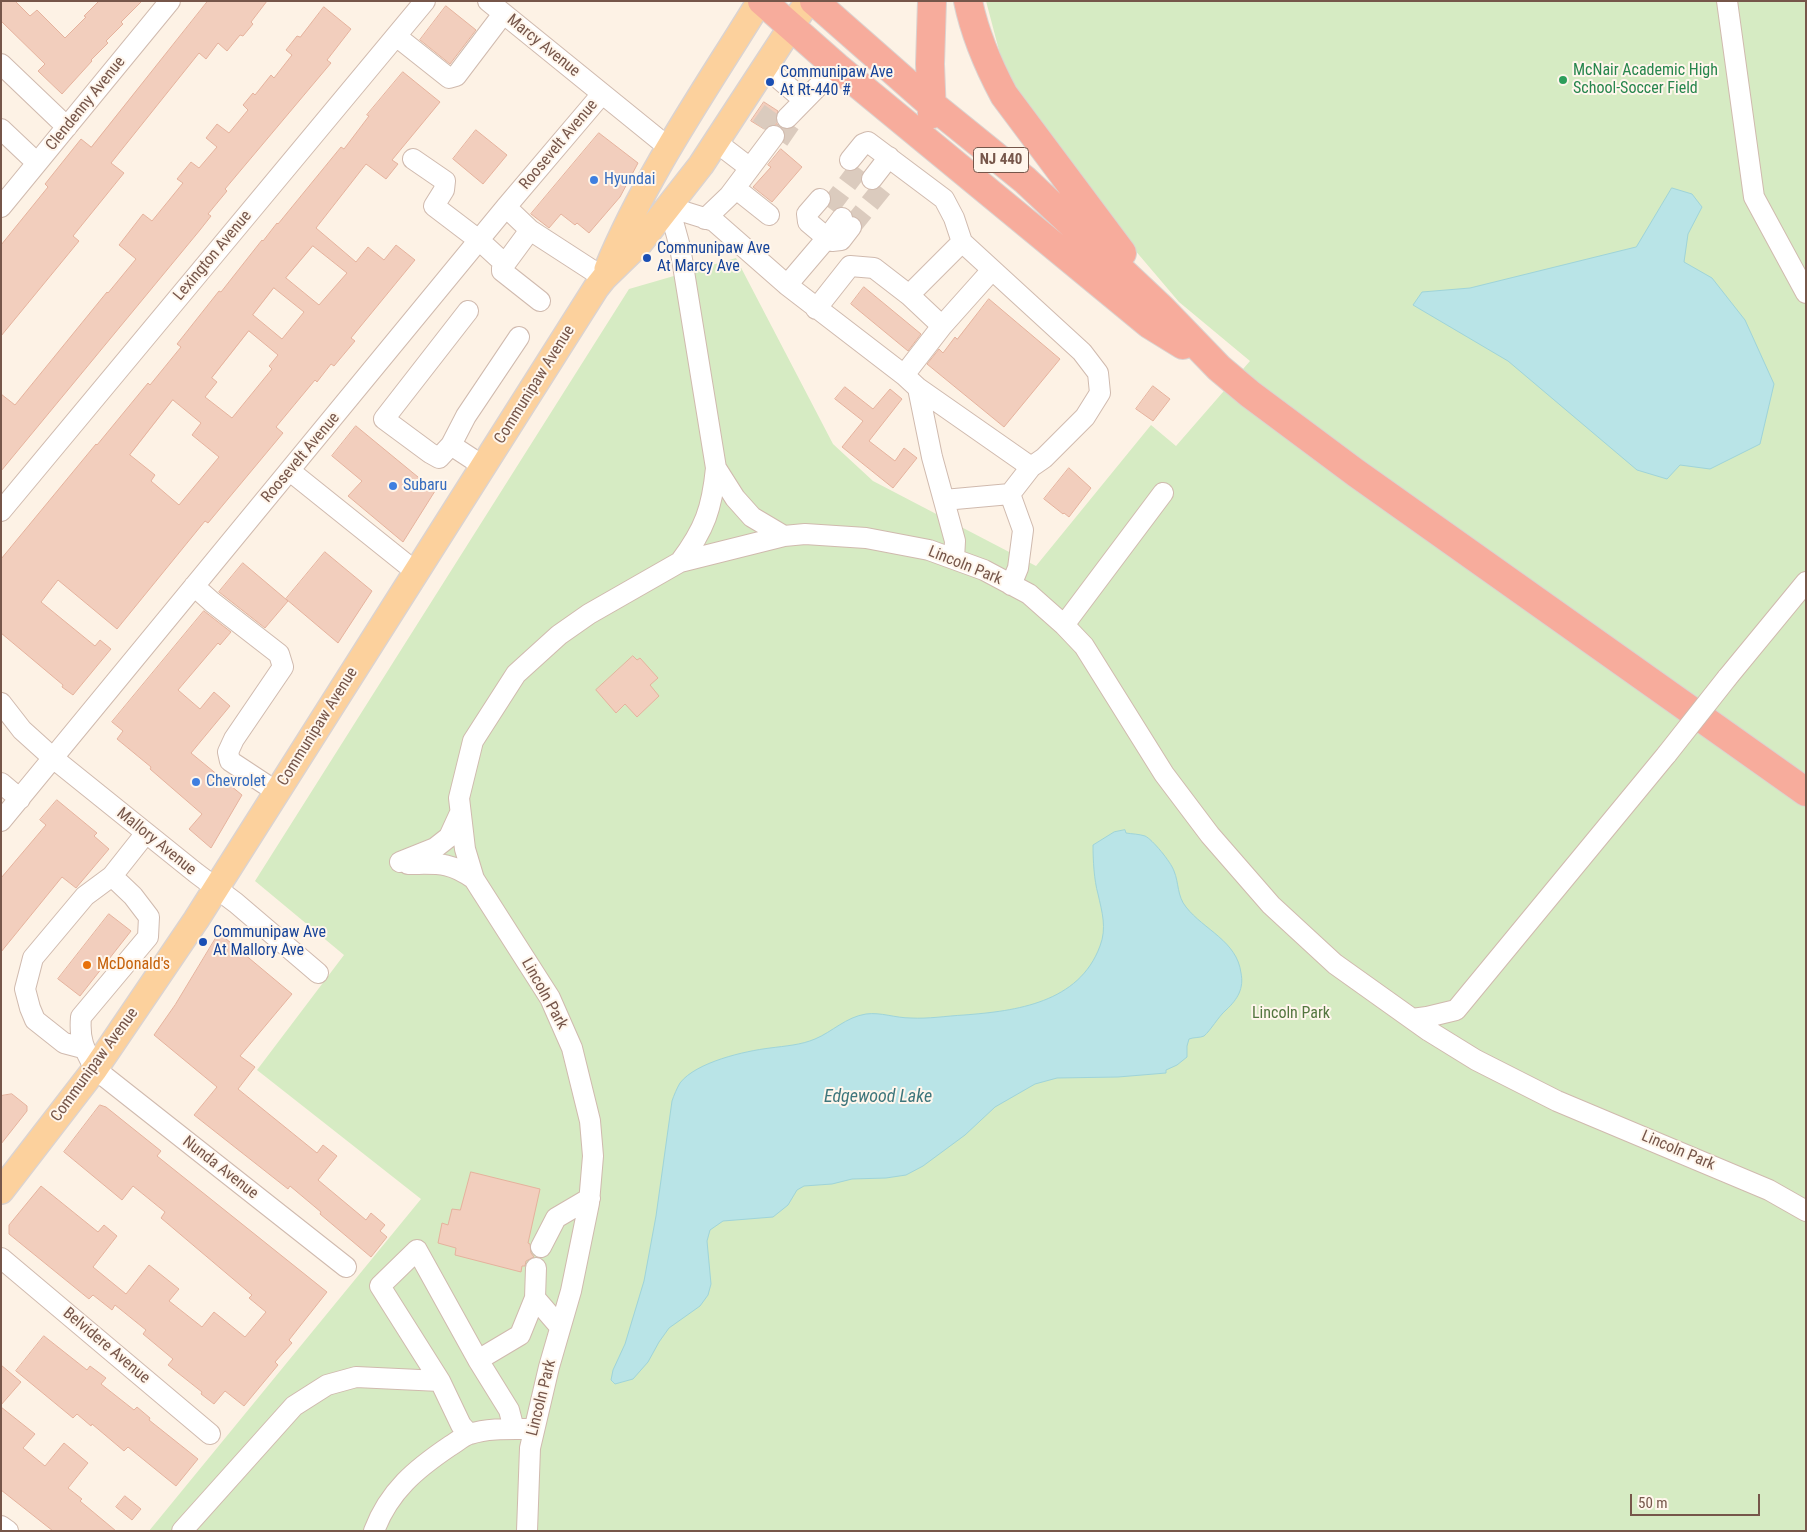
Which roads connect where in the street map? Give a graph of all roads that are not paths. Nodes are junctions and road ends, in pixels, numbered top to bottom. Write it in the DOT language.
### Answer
graph roads {
  1 [pos="170,1"];
  2 [pos="425,1"];
  3 [pos="761,1"];
  4 [pos="808,1"];
  5 [pos="814,1"];
  6 [pos="932,1"];
  7 [pos="968,1"];
  8 [pos="1727,1"];
  9 [pos="496,8"];
  10 [pos="791,27"];
  11 [pos="396,36"];
  12 [pos="1,64"];
  13 [pos="765,67"];
  14 [pos="837,68"];
  15 [pos="601,95"];
  16 [pos="931,104"];
  17 [pos="67,127"];
  18 [pos="1,129"];
  19 [pos="770,137"];
  20 [pos="716,142"];
  21 [pos="933,146"];
  22 [pos="668,147"];
  23 [pos="888,157"];
  24 [pos="413,159"];
  25 [pos="37,163"];
  26 [pos="750,168"];
  27 [pos="735,188"];
  28 [pos="1,207"];
  29 [pos="506,207"];
  30 [pos="669,207"];
  31 [pos="769,215"];
  32 [pos="705,219"];
  33 [pos="530,230"];
  34 [pos="821,232"];
  35 [pos="480,241"];
  36 [pos="962,242"];
  37 [pos="505,264"];
  38 [pos="992,270"];
  39 [pos="604,278"];
  40 [pos="786,285"];
  41 [pos="1806,293"];
  42 [pos="909,295"];
  43 [pos="540,301"];
  44 [pos="816,309"];
  45 [pos="1162,309"];
  46 [pos="468,311"];
  47 [pos="942,326"];
  48 [pos="519,337"];
  49 [pos="1219,368"];
  50 [pos="911,382"];
  51 [pos="451,445"];
  52 [pos="483,466"];
  53 [pos="1032,467"];
  54 [pos="716,468"];
  55 [pos="290,471"];
  56 [pos="1162,493"];
  57 [pos="1010,494"];
  58 [pos="944,500"];
  59 [pos="1,511"];
  60 [pos="784,536"];
  61 [pos="954,559"];
  62 [pos="680,562"];
  63 [pos="416,572"];
  64 [pos="1806,582"];
  65 [pos="1011,585"];
  66 [pos="194,586"];
  67 [pos="1064,626"];
  68 [pos="1,704"];
  69 [pos="53,758"];
  70 [pos="1,783"];
  71 [pos="277,792"];
  72 [pos="1806,792"];
  73 [pos="20,799"];
  74 [pos="460,811"];
  75 [pos="1,821"];
  76 [pos="146,833"];
  77 [pos="112,876"];
  78 [pos="474,879"];
  79 [pos="216,890"];
  80 [pos="318,973"];
  81 [pos="1456,1010"];
  82 [pos="1412,1019"];
  83 [pos="83,1048"];
  84 [pos="1461,1051"];
  85 [pos="94,1069"];
  86 [pos="1,1191"];
  87 [pos="590,1198"];
  88 [pos="1806,1211"];
  89 [pos="541,1246"];
  90 [pos="1,1258"];
  91 [pos="346,1267"];
  92 [pos="536,1268"];
  93 [pos="535,1298"];
  94 [pos="560,1327"];
  95 [pos="478,1360"];
  96 [pos="440,1381"];
  97 [pos="514,1429"];
  98 [pos="535,1429"];
  99 [pos="210,1434"];
  100 [pos="469,1434"];
  101 [pos="1,1526"];
  102 [pos="8,1531"];
  103 [pos="182,1531"];
  104 [pos="374,1531"];
  105 [pos="527,1531"];
  1 -- 17 [label="street, Clendenny Avenue"];
  2 -- 11 [label="street, Lexington Avenue"];
  3 -- 10 [label="highway"];
  3 -- 22 [label="main road, Communipaw Avenue"];
  4 -- 10 [label="main road, Communipaw Avenue"];
  5 -- 16 [label="highway, NJ 440"];
  6 -- 16 [label="highway"];
  7 -- 45 [label="highway"];
  8 -- 41 [label="street"];
  9 -- 11 [label="street"];
  9 -- 15 [label="street, Marcy Avenue"];
  10 -- 13 [label="main road, Communipaw Avenue"];
  10 -- 14 [label="highway"];
  11 -- 59 [label="street, Lexington Avenue"];
  12 -- 17 [label="street"];
  13 -- 14 [label="street"];
  13 -- 20 [label="main road, Communipaw Avenue"];
  14 -- 21 [label="highway"];
  15 -- 22 [label="street, Marcy Avenue"];
  15 -- 29 [label="street, Roosevelt Avenue"];
  16 -- 21 [label="highway"];
  16 -- 45 [label="highway, NJ 440"];
  17 -- 25 [label="street, Clendenny Avenue"];
  18 -- 25 [label="street"];
  19 -- 26 [label="street"];
  20 -- 26 [label="street"];
  20 -- 30 [label="main road, Communipaw Avenue"];
  21 -- 49 [label="highway"];
  22 -- 39 [label="main road, Communipaw Avenue"];
  23 -- 23 [label="street"];
  23 -- 36 [label="street"];
  24 -- 35 [label="street"];
  25 -- 28 [label="street, Clendenny Avenue"];
  26 -- 27 [label="street"];
  27 -- 31 [label="street"];
  27 -- 32 [label="street"];
  29 -- 33 [label="street"];
  29 -- 35 [label="street, Roosevelt Avenue"];
  30 -- 32 [label="street"];
  30 -- 39 [label="main road, Communipaw Avenue"];
  30 -- 54 [label="street, Lincoln Park"];
  32 -- 40 [label="street"];
  33 -- 37 [label="street"];
  33 -- 39 [label="street"];
  34 -- 34 [label="street"];
  34 -- 40 [label="street"];
  35 -- 37 [label="street"];
  35 -- 55 [label="street, Roosevelt Avenue"];
  36 -- 38 [label="street"];
  36 -- 42 [label="street"];
  37 -- 43 [label="street"];
  38 -- 47 [label="street"];
  38 -- 53 [label="street"];
  39 -- 52 [label="main road, Communipaw Avenue"];
  40 -- 44 [label="street"];
  42 -- 44 [label="street"];
  42 -- 47 [label="street"];
  44 -- 50 [label="street"];
  45 -- 49 [label="highway"];
  46 -- 51 [label="street"];
  47 -- 50 [label="street"];
  48 -- 51 [label="street"];
  49 -- 72 [label="highway"];
  50 -- 53 [label="street"];
  50 -- 58 [label="street"];
  51 -- 52 [label="street"];
  52 -- 63 [label="main road, Communipaw Avenue"];
  53 -- 57 [label="street"];
  54 -- 60 [label="street, Lincoln Park"];
  54 -- 62 [label="street, Lincoln Park"];
  55 -- 63 [label="street"];
  55 -- 66 [label="street, Roosevelt Avenue"];
  56 -- 67 [label="street"];
  57 -- 58 [label="street"];
  57 -- 65 [label="street"];
  58 -- 61 [label="street"];
  60 -- 61 [label="street, Lincoln Park"];
  60 -- 62 [label="street, Lincoln Park"];
  61 -- 65 [label="street, Lincoln Park"];
  62 -- 74 [label="street, Lincoln Park"];
  63 -- 71 [label="main road, Communipaw Avenue"];
  64 -- 81 [label="street, bridge"];
  65 -- 67 [label="street, Lincoln Park"];
  66 -- 69 [label="street, Roosevelt Avenue"];
  66 -- 71 [label="street"];
  67 -- 82 [label="street, Lincoln Park"];
  68 -- 69 [label="street, Mallory Avenue"];
  69 -- 73 [label="street, Roosevelt Avenue"];
  69 -- 76 [label="street, Mallory Avenue"];
  70 -- 73 [label="street"];
  71 -- 79 [label="main road, Communipaw Avenue"];
  73 -- 75 [label="street, Roosevelt Avenue"];
  74 -- 78 [label="street, Lincoln Park"];
  74 -- 78 [label="street"];
  76 -- 77 [label="street"];
  76 -- 79 [label="street, Mallory Avenue"];
  77 -- 83 [label="street"];
  77 -- 83 [label="street"];
  78 -- 87 [label="street, Lincoln Park"];
  79 -- 80 [label="street, Mallory Avenue"];
  79 -- 85 [label="main road, Communipaw Avenue"];
  81 -- 82 [label="street"];
  81 -- 84 [label="street"];
  82 -- 84 [label="street, Lincoln Park"];
  83 -- 85 [label="street"];
  84 -- 88 [label="street, Lincoln Park"];
  85 -- 86 [label="main road, Communipaw Avenue"];
  85 -- 91 [label="street, Nunda Avenue"];
  87 -- 89 [label="street"];
  87 -- 94 [label="street, Lincoln Park"];
  90 -- 99 [label="street, Belvidere Avenue"];
  92 -- 93 [label="street"];
  93 -- 94 [label="street"];
  93 -- 95 [label="street"];
  94 -- 98 [label="street, Lincoln Park"];
  95 -- 96 [label="street"];
  95 -- 97 [label="street"];
  96 -- 100 [label="street"];
  96 -- 103 [label="street"];
  97 -- 98 [label="street"];
  97 -- 100 [label="street"];
  98 -- 105 [label="street, Lincoln Park"];
  100 -- 104 [label="street"];
  101 -- 102 [label="street"];
}
